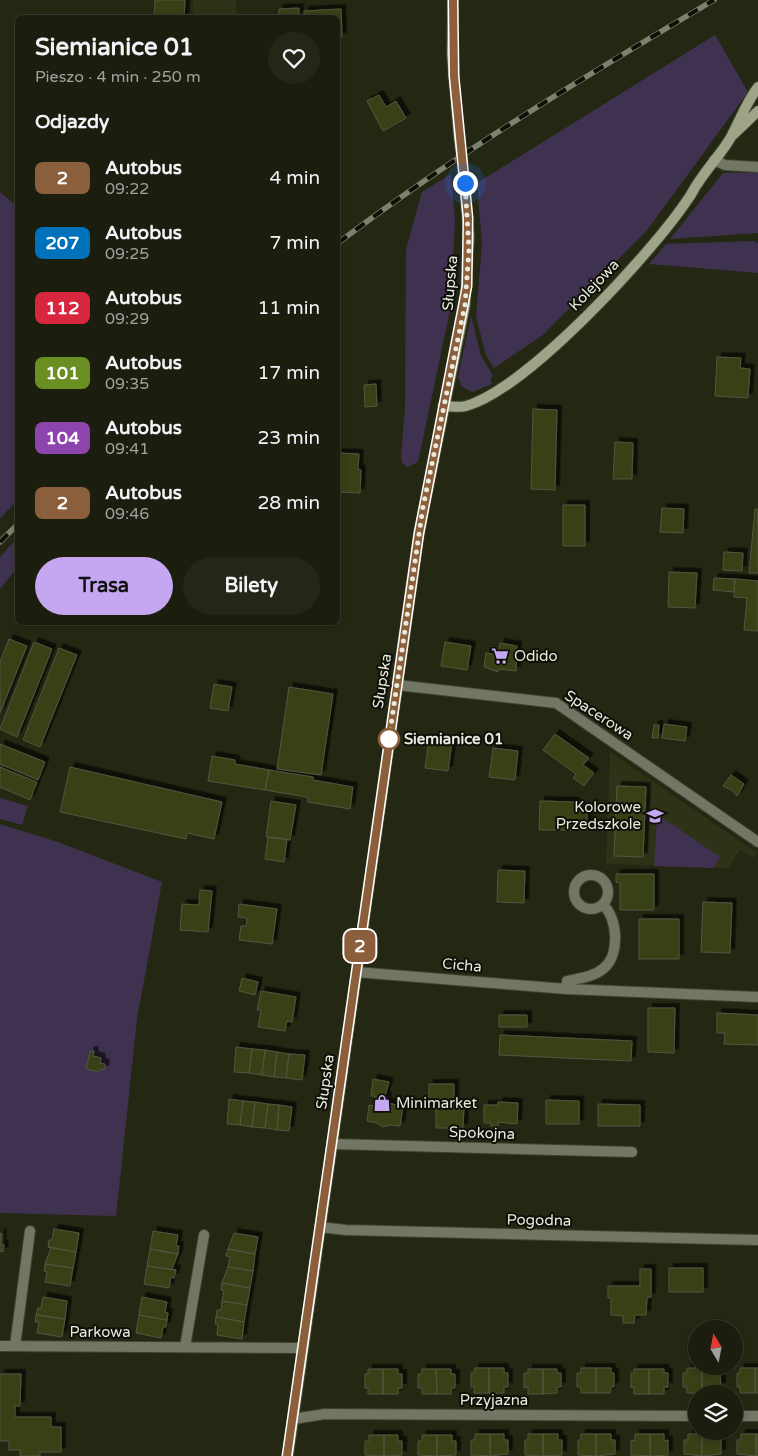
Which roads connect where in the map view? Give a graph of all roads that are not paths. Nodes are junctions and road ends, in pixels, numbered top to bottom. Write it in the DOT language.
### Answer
graph roads {
  1 [pos="453,0"];
  2 [pos="758,87"];
  3 [pos="758,111"];
  4 [pos="730,137"];
  5 [pos="714,160"];
  6 [pos="758,167"];
  7 [pos="443,406"];
  8 [pos="397,685"];
  9 [pos="758,842"];
  10 [pos="603,905"];
  11 [pos="356,972"];
  12 [pos="566,988"];
  13 [pos="758,997"];
  14 [pos="332,1144"];
  15 [pos="632,1152"];
  16 [pos="320,1227"];
  17 [pos="30,1230"];
  18 [pos="204,1235"];
  19 [pos="758,1240"];
  20 [pos="0,1346"];
  21 [pos="15,1346"];
  22 [pos="185,1347"];
  23 [pos="302,1348"];
  24 [pos="688,1416"];
  25 [pos="743,1416"];
  26 [pos="758,1416"];
  27 [pos="293,1419"];
  28 [pos="288,1456"];
  1 -- 7 [label="main road, Słupska, bridge"];
  2 -- 4 [label="main road"];
  3 -- 4 [label="main road"];
  4 -- 5 [label="main road, Kolejowa"];
  5 -- 6 [label="street"];
  5 -- 7 [label="main road, Kolejowa"];
  7 -- 8 [label="main road, Słupska"];
  8 -- 9 [label="street, Spacerowa"];
  8 -- 11 [label="main road, Słupska"];
  10 -- 12 [label="street"];
  11 -- 12 [label="street, Cicha"];
  11 -- 14 [label="main road, Słupska"];
  12 -- 13 [label="street, Cicha"];
  14 -- 15 [label="street, Spokojna"];
  14 -- 16 [label="main road, Słupska"];
  16 -- 19 [label="street, Pogodna"];
  16 -- 23 [label="main road, Słupska"];
  17 -- 21 [label="street"];
  18 -- 22 [label="street"];
  20 -- 21 [label="street, Parkowa"];
  21 -- 22 [label="street, Parkowa"];
  22 -- 23 [label="street, Parkowa"];
  23 -- 27 [label="main road, Słupska"];
  24 -- 27 [label="street, Przyjazna"];
  25 -- 26 [label="street"];
  27 -- 28 [label="main road, Słupska"];
}
